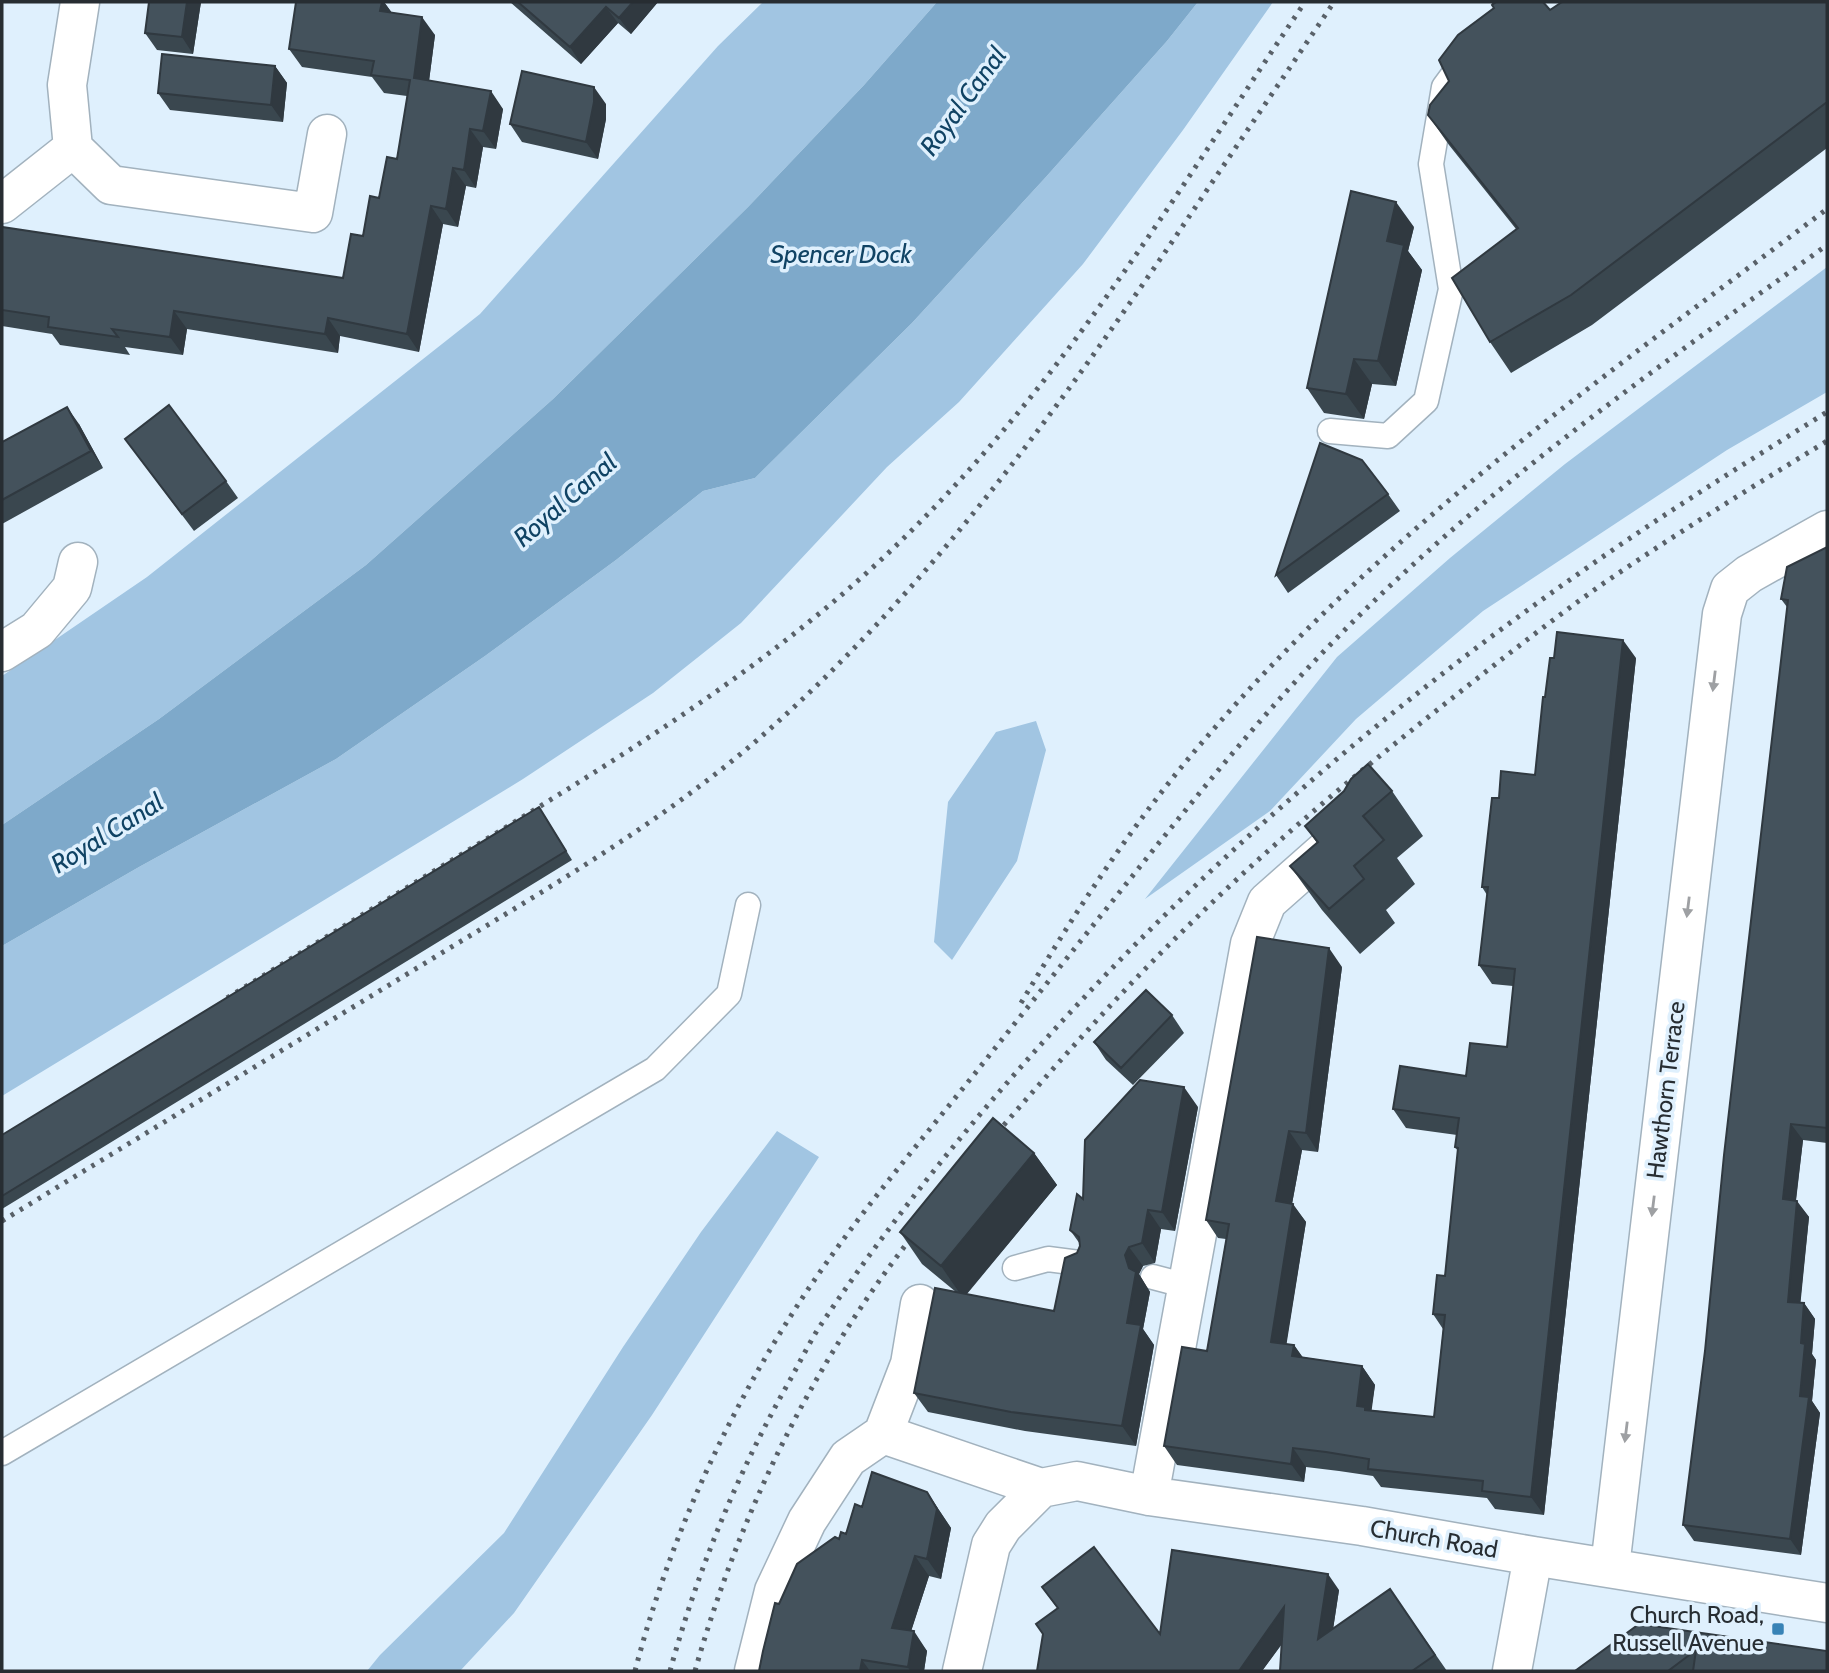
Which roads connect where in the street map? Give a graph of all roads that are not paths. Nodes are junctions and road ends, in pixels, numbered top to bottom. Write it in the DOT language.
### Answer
graph roads {
  1 [pos="80,2"];
  2 [pos="1485,37"];
  3 [pos="327,134"];
  4 [pos="73,148"];
  5 [pos="2,204"];
  6 [pos="1331,430"];
  7 [pos="1827,530"];
  8 [pos="78,562"];
  9 [pos="2,652"];
  10 [pos="1361,819"];
  11 [pos="748,905"];
  12 [pos="1079,1263"];
  13 [pos="1015,1268"];
  14 [pos="920,1304"];
  15 [pos="883,1434"];
  16 [pos="2,1453"];
  17 [pos="1041,1488"];
  18 [pos="1149,1496"];
  19 [pos="1532,1556"];
  20 [pos="1610,1567"];
  21 [pos="1827,1603"];
  22 [pos="754,1671"];
  23 [pos="962,1671"];
  24 [pos="1512,1671"];
  1 -- 4 [label="street"];
  2 -- 6 [label="lane"];
  3 -- 4 [label="street"];
  4 -- 5 [label="street"];
  7 -- 20 [label="street, Hawthorn Terrace, one-way"];
  8 -- 9 [label="street"];
  10 -- 18 [label="street"];
  11 -- 16 [label="lane"];
  12 -- 13 [label="lane"];
  14 -- 15 [label="street"];
  15 -- 17 [label="street, Church Road"];
  15 -- 22 [label="street"];
  17 -- 18 [label="street, Church Road"];
  17 -- 23 [label="street"];
  18 -- 19 [label="street, Church Road"];
  19 -- 20 [label="street, Church Road"];
  19 -- 24 [label="street"];
  20 -- 21 [label="street, Church Road"];
}
